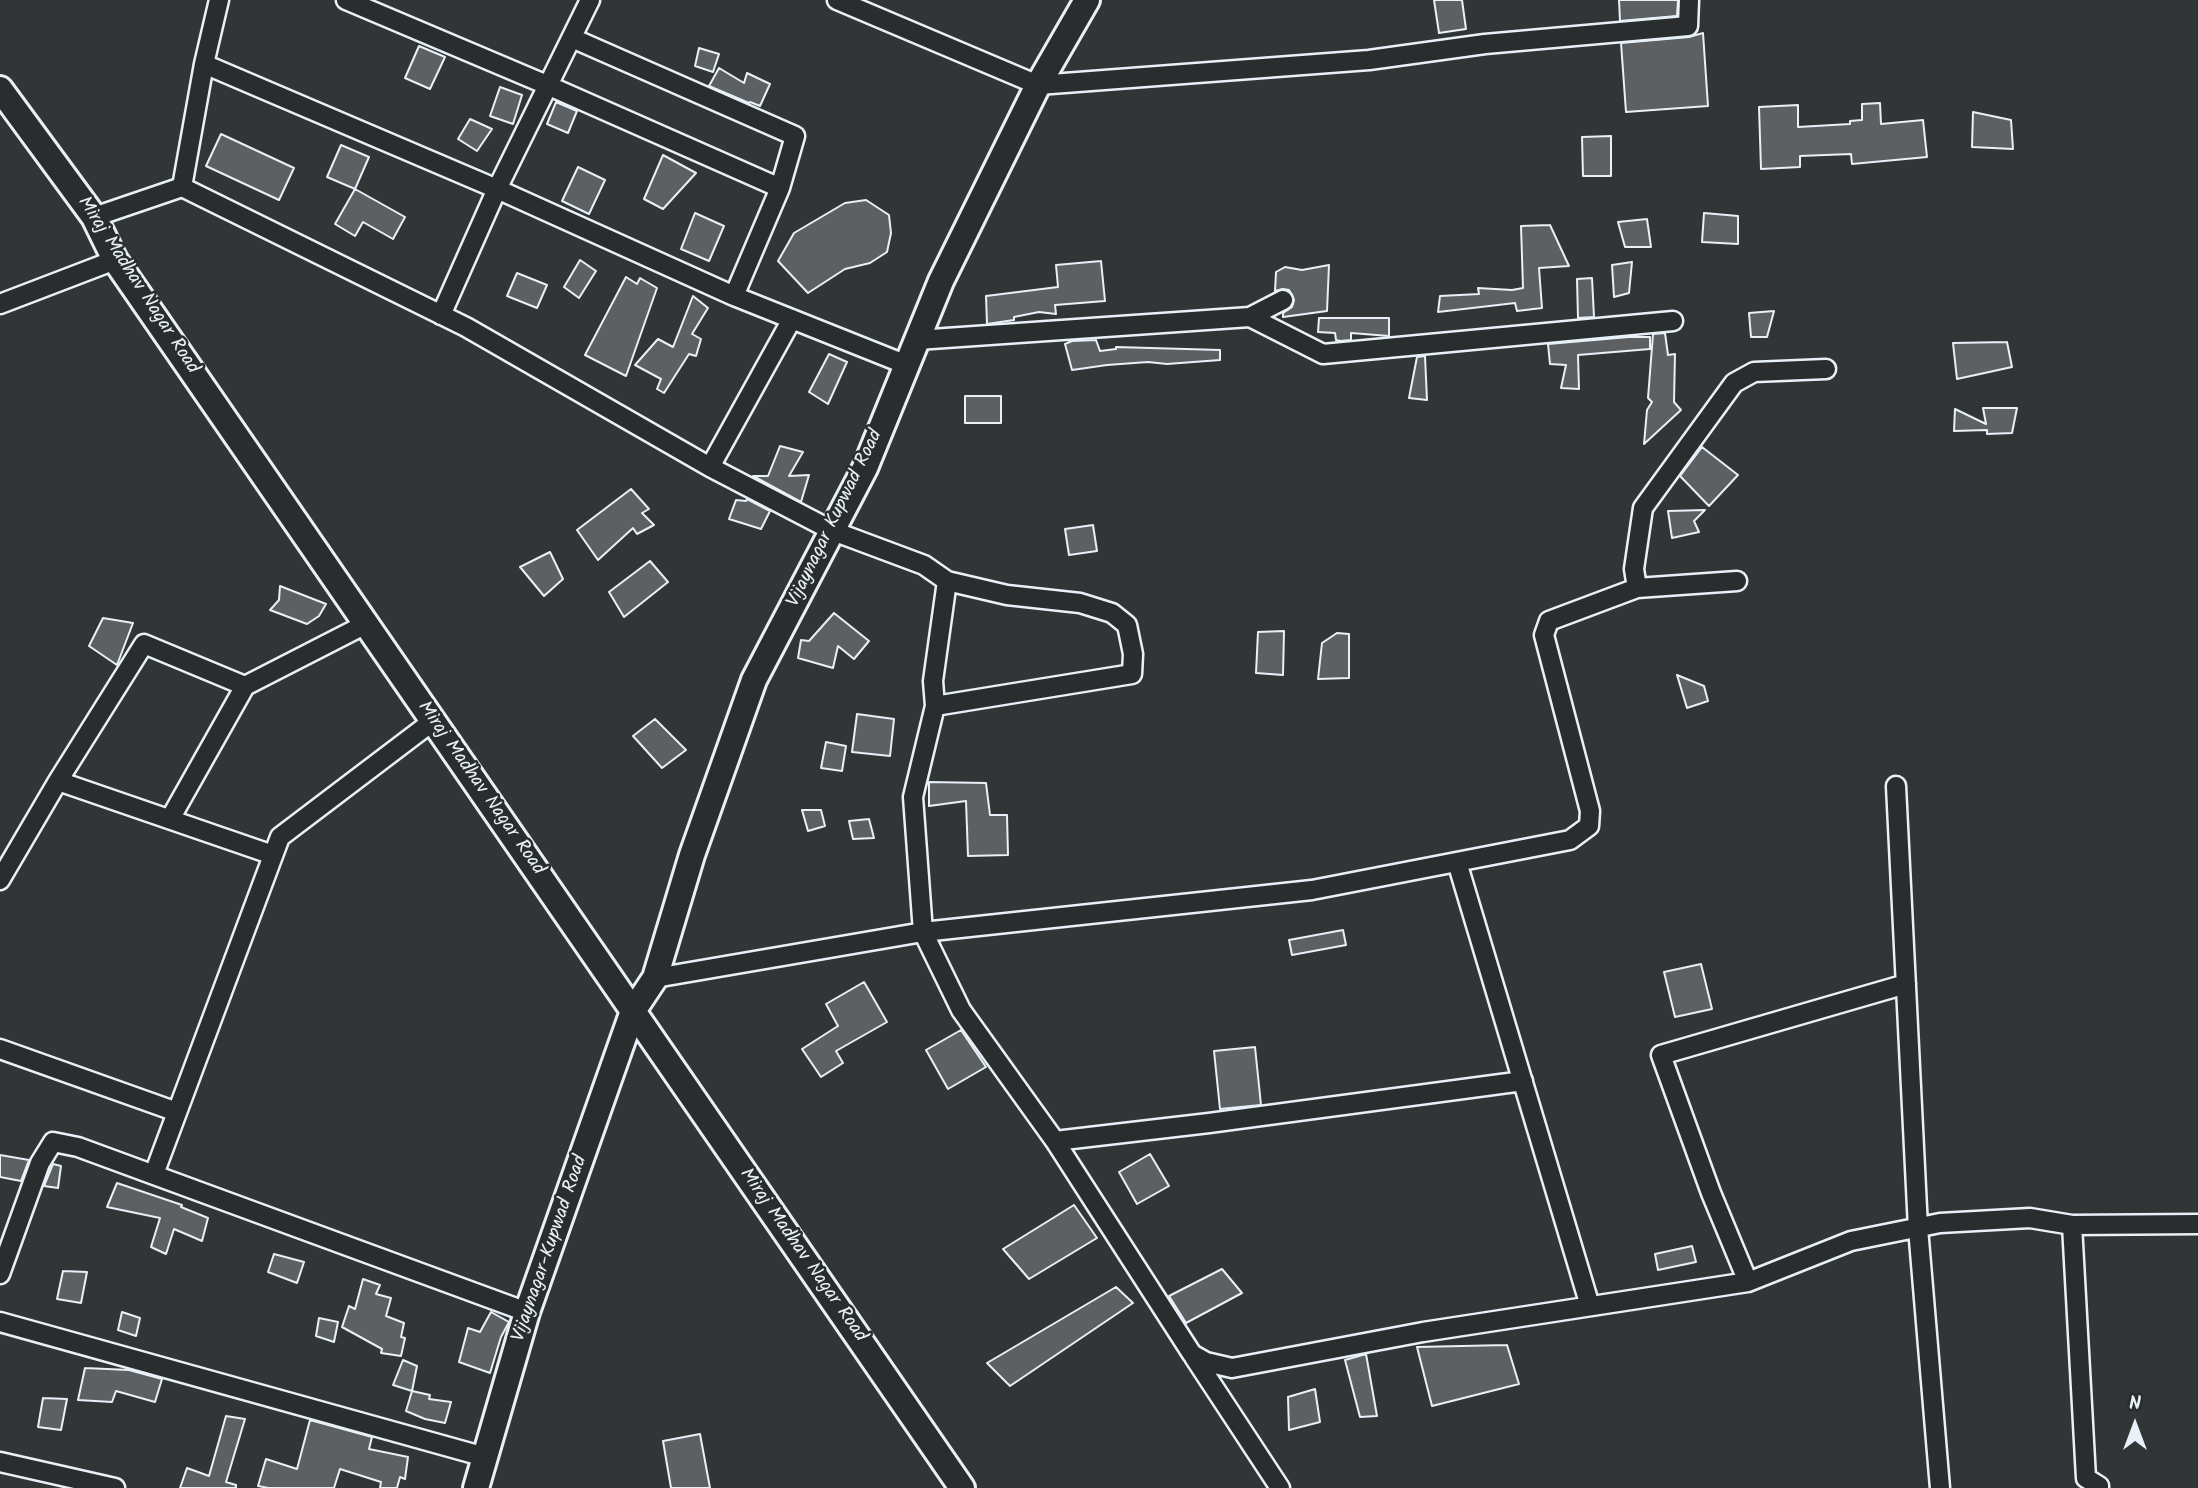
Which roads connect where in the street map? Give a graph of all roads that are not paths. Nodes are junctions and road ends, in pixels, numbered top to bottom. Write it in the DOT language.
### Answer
graph roads {
  1 [pos="219,0"];
  2 [pos="345,0"];
  3 [pos="590,0"];
  4 [pos="837,0"];
  5 [pos="1087,0"];
  6 [pos="1689,0"];
  7 [pos="572,38"];
  8 [pos="204,64"];
  9 [pos="547,85"];
  10 [pos="1038,85"];
  11 [pos="0,89"];
  12 [pos="182,187"];
  13 [pos="780,188"];
  14 [pos="497,189"];
  15 [pos="94,217"];
  16 [pos="115,260"];
  17 [pos="734,296"];
  18 [pos="1283,300"];
  19 [pos="0,304"];
  20 [pos="441,315"];
  21 [pos="1250,317"];
  22 [pos="792,319"];
  23 [pos="1673,321"];
  24 [pos="917,340"];
  25 [pos="907,365"];
  26 [pos="1826,369"];
  27 [pos="710,467"];
  28 [pos="833,531"];
  29 [pos="947,581"];
  30 [pos="1737,581"];
  31 [pos="1637,588"];
  32 [pos="366,624"];
  33 [pos="244,686"];
  34 [pos="935,706"];
  35 [pos="433,721"];
  36 [pos="58,781"];
  37 [pos="1896,786"];
  38 [pos="170,819"];
  39 [pos="273,855"];
  40 [pos="1457,862"];
  41 [pos="0,880"];
  42 [pos="923,932"];
  43 [pos="654,978"];
  44 [pos="1906,984"];
  45 [pos="634,1012"];
  46 [pos="0,1049"];
  47 [pos="1523,1081"];
  48 [pos="177,1112"];
  49 [pos="1055,1141"];
  50 [pos="153,1174"];
  51 [pos="2198,1224"];
  52 [pos="2072,1225"];
  53 [pos="1918,1228"];
  54 [pos="0,1273"];
  55 [pos="1748,1282"];
  56 [pos="1590,1306"];
  57 [pos="527,1312"];
  58 [pos="0,1322"];
  59 [pos="1192,1354"];
  60 [pos="485,1457"];
  61 [pos="0,1462"];
  62 [pos="115,1488"];
  63 [pos="476,1488"];
  64 [pos="962,1488"];
  65 [pos="1280,1488"];
  66 [pos="1940,1488"];
  67 [pos="2099,1488"];
  1 -- 8 [label="street"];
  2 -- 9 [label="street"];
  3 -- 7 [label="street"];
  4 -- 10 [label="street"];
  5 -- 10 [label="street, Vijaynagar Kupwad Road"];
  6 -- 10 [label="street"];
  7 -- 9 [label="street"];
  7 -- 13 [label="street"];
  8 -- 12 [label="street"];
  8 -- 14 [label="street"];
  9 -- 13 [label="street"];
  9 -- 14 [label="street"];
  10 -- 24 [label="street, Vijaynagar Kupwad Road"];
  11 -- 15 [label="street, Miraj Madhav Nagar Road"];
  12 -- 15 [label="street"];
  12 -- 20 [label="street"];
  13 -- 17 [label="street"];
  14 -- 17 [label="street"];
  14 -- 20 [label="street"];
  15 -- 16 [label="street, Miraj Madhav Nagar Road"];
  16 -- 19 [label="street"];
  16 -- 32 [label="street, Miraj Madhav Nagar Road"];
  17 -- 22 [label="street"];
  18 -- 21 [label="street"];
  20 -- 27 [label="street"];
  21 -- 23 [label="street"];
  21 -- 24 [label="street"];
  22 -- 25 [label="street"];
  22 -- 27 [label="street"];
  24 -- 25 [label="street, Vijaynagar Kupwad Road"];
  25 -- 28 [label="street, Vijaynagar Kupwad Road"];
  26 -- 31 [label="street"];
  27 -- 28 [label="street"];
  28 -- 29 [label="street"];
  28 -- 43 [label="street, Vijaynagar Kupwad Road"];
  29 -- 34 [label="street"];
  29 -- 34 [label="street"];
  30 -- 31 [label="street"];
  31 -- 40 [label="street"];
  32 -- 33 [label="street"];
  32 -- 35 [label="street, Miraj Madhav Nagar Road"];
  33 -- 36 [label="street"];
  33 -- 38 [label="street"];
  34 -- 42 [label="street"];
  35 -- 39 [label="street"];
  35 -- 45 [label="street, Miraj Madhav Nagar Road"];
  36 -- 38 [label="street"];
  36 -- 41 [label="street"];
  37 -- 44 [label="street"];
  38 -- 39 [label="street"];
  39 -- 48 [label="street"];
  40 -- 42 [label="street"];
  40 -- 47 [label="street"];
  42 -- 43 [label="street"];
  42 -- 49 [label="street"];
  43 -- 45 [label="street, Vijaynagar Kupwad Road"];
  44 -- 53 [label="street"];
  44 -- 55 [label="street"];
  45 -- 57 [label="street, Vijaynagar-Kupwad Road"];
  45 -- 64 [label="street, Miraj Madhav Nagar Road"];
  46 -- 48 [label="street"];
  47 -- 49 [label="street"];
  47 -- 56 [label="street"];
  48 -- 50 [label="street"];
  49 -- 59 [label="street"];
  50 -- 54 [label="street"];
  50 -- 57 [label="street"];
  51 -- 52 [label="street"];
  52 -- 53 [label="street"];
  52 -- 67 [label="street"];
  53 -- 55 [label="street"];
  53 -- 66 [label="street"];
  55 -- 56 [label="street"];
  56 -- 59 [label="street"];
  57 -- 60 [label="street, Vijaynagar-Kupwad Road"];
  58 -- 60 [label="street"];
  59 -- 65 [label="street"];
  60 -- 63 [label="street, Vijaynagar-Kupwad Road"];
  61 -- 62 [label="street"];
}
